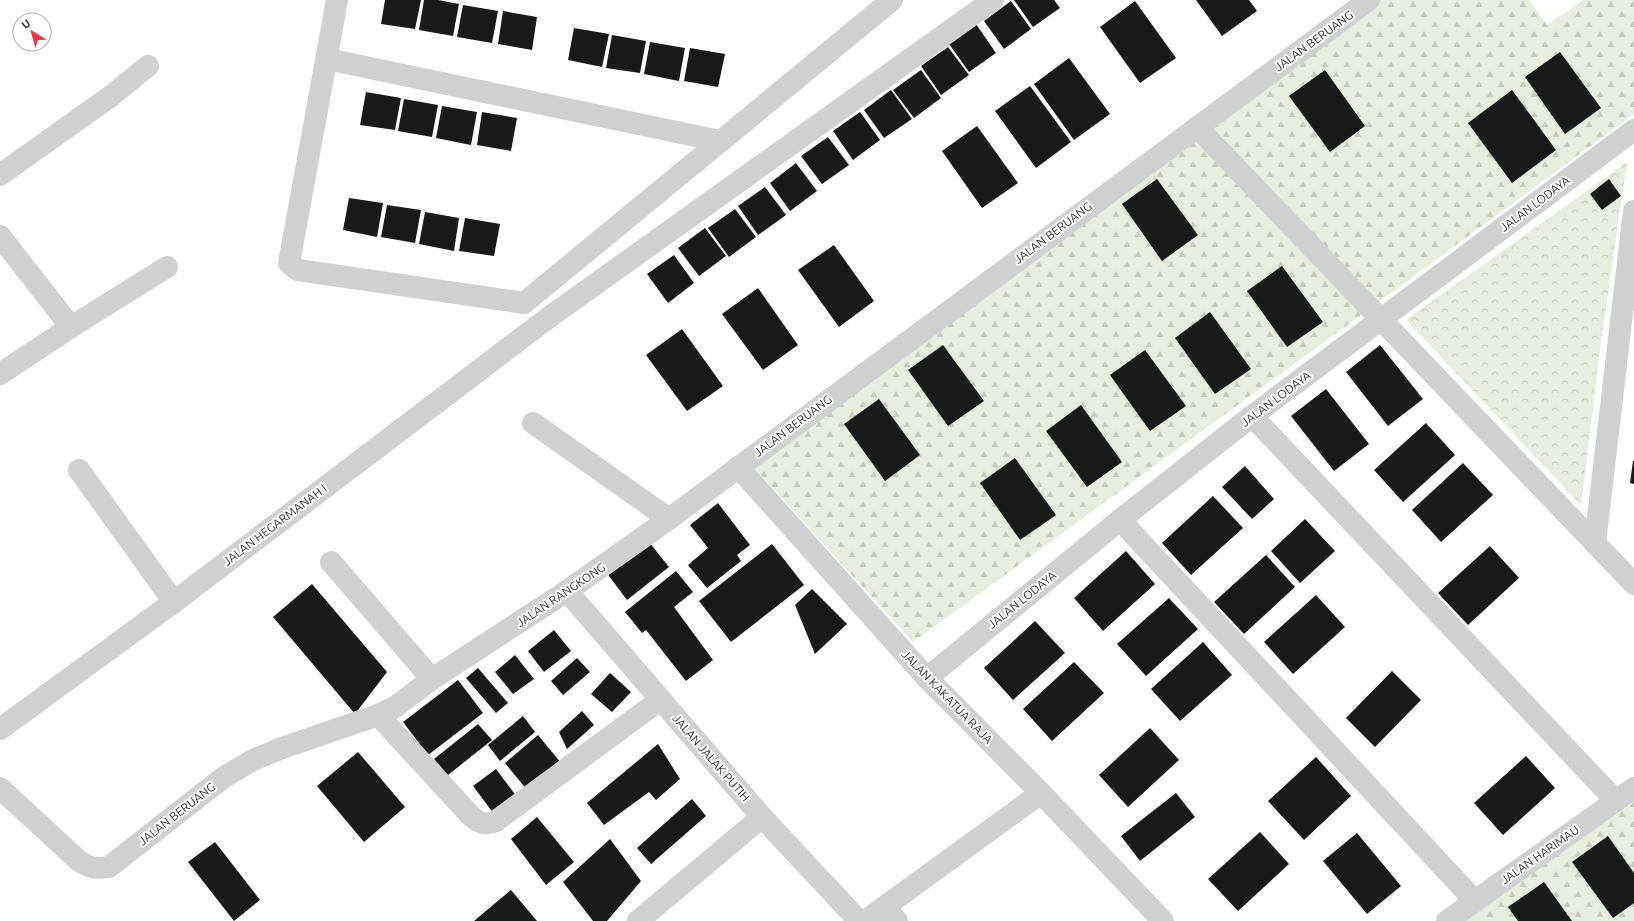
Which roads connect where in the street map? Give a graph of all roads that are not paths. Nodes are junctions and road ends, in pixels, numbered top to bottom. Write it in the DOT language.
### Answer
graph roads {
  1 [pos="337,0"];
  2 [pos="892,0"];
  3 [pos="993,0"];
  4 [pos="1369,0"];
  5 [pos="326,59"];
  6 [pos="148,66"];
  7 [pos="1198,127"];
  8 [pos="1634,130"];
  9 [pos="720,141"];
  10 [pos="0,175"];
  11 [pos="1634,211"];
  12 [pos="0,236"];
  13 [pos="167,267"];
  14 [pos="1382,319"];
  15 [pos="71,327"];
  16 [pos="0,374"];
  17 [pos="1252,416"];
  18 [pos="533,423"];
  19 [pos="738,467"];
  20 [pos="79,470"];
  21 [pos="670,519"];
  22 [pos="1120,520"];
  23 [pos="1595,543"];
  24 [pos="331,562"];
  25 [pos="1634,584"];
  26 [pos="567,592"];
  27 [pos="174,602"];
  28 [pos="927,678"];
  29 [pos="432,679"];
  30 [pos="660,700"];
  31 [pos="378,715"];
  32 [pos="0,729"];
  33 [pos="0,788"];
  34 [pos="1634,788"];
  35 [pos="1041,793"];
  36 [pos="1616,801"];
  37 [pos="762,818"];
  38 [pos="1475,901"];
  39 [pos="891,914"];
  40 [pos="638,921"];
  41 [pos="859,921"];
  42 [pos="865,921"];
  43 [pos="1163,921"];
  44 [pos="1447,921"];
  1 -- 5 [label="street"];
  2 -- 9 [label="street"];
  3 -- 27 [label="street, JALAN HEGARMANAH I"];
  4 -- 7 [label="street, JALAN BERUANG"];
  5 -- 9 [label="street"];
  5 -- 9 [label="street"];
  6 -- 10 [label="street"];
  7 -- 14 [label="street"];
  7 -- 19 [label="street, JALAN BERUANG"];
  8 -- 14 [label="street, JALAN LODAYA"];
  11 -- 23 [label="street"];
  12 -- 15 [label="street"];
  13 -- 15 [label="street"];
  14 -- 17 [label="street, JALAN LODAYA"];
  14 -- 23 [label="street"];
  15 -- 16 [label="street"];
  17 -- 22 [label="street, JALAN LODAYA"];
  17 -- 36 [label="street"];
  18 -- 21 [label="street"];
  19 -- 21 [label="street, JALAN RANGKONG"];
  19 -- 28 [label="street, JALAN KAKATUA RAJA"];
  20 -- 27 [label="street"];
  21 -- 26 [label="street, JALAN RANGKONG"];
  22 -- 28 [label="street, JALAN LODAYA"];
  22 -- 38 [label="street"];
  23 -- 25 [label="street"];
  24 -- 29 [label="street"];
  26 -- 29 [label="street, JALAN RANGKONG"];
  26 -- 30 [label="street, JALAN JALAK PUTIH"];
  27 -- 32 [label="street, JALAN HEGARMANAH I"];
  28 -- 35 [label="street, JALAN KAKATUA RAJA"];
  29 -- 31 [label="street, JALAN RANGKONG"];
  30 -- 31 [label="street"];
  30 -- 37 [label="street, JALAN JALAK PUTIH"];
  31 -- 33 [label="street, JALAN BERUANG"];
  34 -- 36 [label="street, JALAN HARIMAU"];
  35 -- 39 [label="street"];
  35 -- 43 [label="street, JALAN KAKATUA RAJA"];
  36 -- 38 [label="street, JALAN HARIMAU"];
  37 -- 40 [label="street"];
  37 -- 41 [label="street, JALAN JALAK PUTIH"];
  38 -- 44 [label="street, JALAN HARIMAU"];
  39 -- 42 [label="street"];
}
